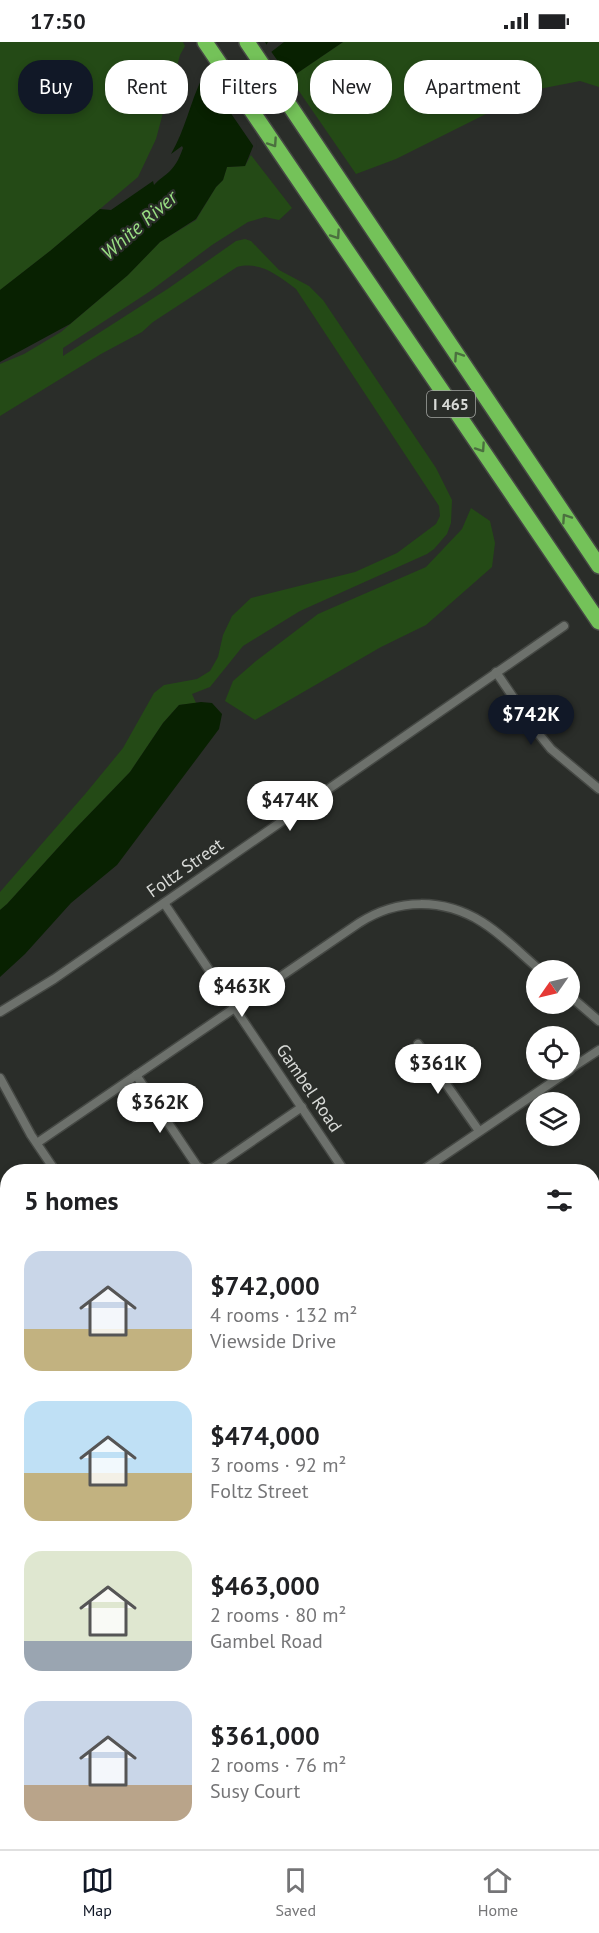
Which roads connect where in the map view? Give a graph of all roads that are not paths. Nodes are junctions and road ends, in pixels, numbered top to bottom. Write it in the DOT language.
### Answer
graph roads {
  1 [pos="205,42"];
  2 [pos="247,42"];
  3 [pos="599,566"];
  4 [pos="599,622"];
  5 [pos="564,626"];
  6 [pos="496,672"];
  7 [pos="599,789"];
  8 [pos="164,903"];
  9 [pos="528,960"];
  10 [pos="580,1005"];
  11 [pos="235,1007"];
  12 [pos="0,1012"];
  13 [pos="599,1021"];
  14 [pos="418,1044"];
  15 [pos="599,1050"];
  16 [pos="580,1062"];
  17 [pos="136,1075"];
  18 [pos="0,1078"];
  19 [pos="554,1080"];
  20 [pos="302,1107"];
  21 [pos="479,1131"];
  22 [pos="37,1143"];
  23 [pos="51,1164"];
  24 [pos="196,1164"];
  25 [pos="219,1164"];
  26 [pos="340,1164"];
  27 [pos="432,1164"];
  1 -- 4 [label="highway, I 465, one-way"];
  3 -- 2 [label="highway, I 465, one-way"];
  5 -- 6 [label="street, Foltz Street"];
  6 -- 7 [label="street"];
  6 -- 8 [label="street, Foltz Street"];
  8 -- 11 [label="street, Gambel Road"];
  8 -- 12 [label="street, Foltz Street"];
  9 -- 11 [label="street"];
  10 -- 13 [label="street"];
  11 -- 17 [label="street"];
  11 -- 20 [label="street, Gambel Road"];
  14 -- 21 [label="street"];
  15 -- 16 [label="street"];
  17 -- 22 [label="street"];
  17 -- 24 [label="street"];
  18 -- 22 [label="street"];
  19 -- 21 [label="street"];
  20 -- 25 [label="street"];
  20 -- 26 [label="street, Gambel Road"];
  21 -- 27 [label="street"];
  22 -- 23 [label="street"];
}
